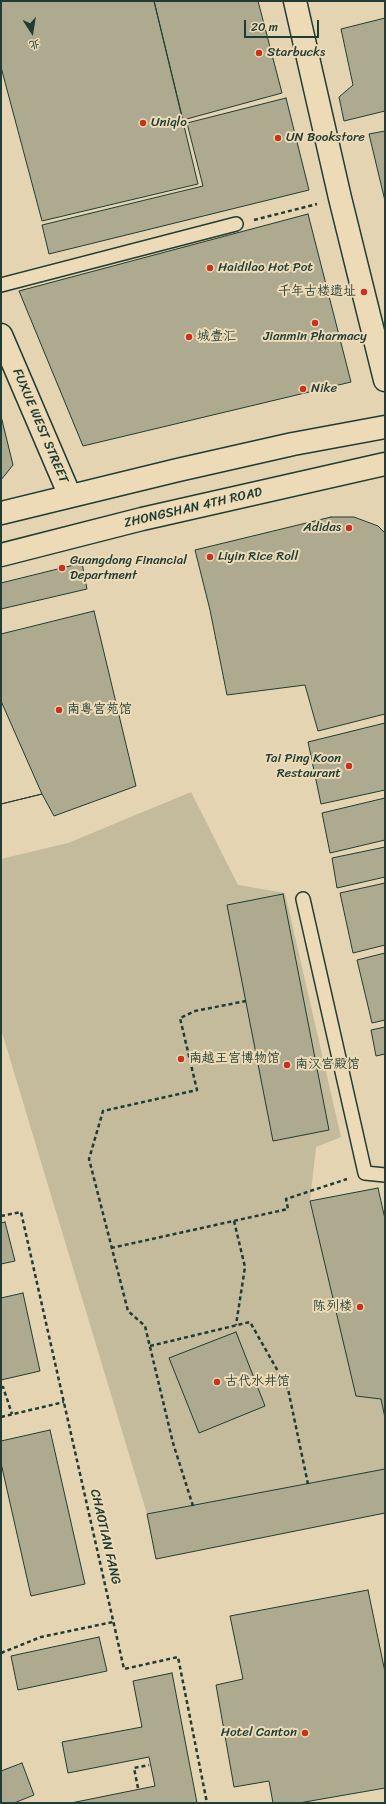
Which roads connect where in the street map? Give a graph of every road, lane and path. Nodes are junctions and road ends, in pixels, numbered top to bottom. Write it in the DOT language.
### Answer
graph roads {
  1 [pos="295,1"];
  2 [pos="340,198"];
  3 [pos="236,224"];
  4 [pos="1,285"];
  5 [pos="1,335"];
  6 [pos="385,380"];
  7 [pos="385,427"];
  8 [pos="385,464"];
  9 [pos="70,496"];
  10 [pos="1,514"];
  11 [pos="1,555"];
  12 [pos="303,899"];
  13 [pos="246,1001"];
  14 [pos="365,1173"];
  15 [pos="385,1175"];
  16 [pos="1,1216"];
  17 [pos="234,1221"];
  18 [pos="112,1248"];
  19 [pos="236,1325"];
  20 [pos="150,1346"];
  21 [pos="1,1387"];
  22 [pos="64,1402"];
  23 [pos="12,1414"];
  24 [pos="1,1417"];
  25 [pos="308,1484"];
  26 [pos="193,1506"];
  27 [pos="113,1622"];
  28 [pos="1,1653"];
  29 [pos="149,1765"];
  30 [pos="138,1788"];
  31 [pos="207,1803"];
  1 -- 2 [label="main road"];
  2 -- 3 [label="path"];
  2 -- 6 [label="main road"];
  3 -- 4 [label="lane"];
  5 -- 9 [label="main road, FUXUE WEST STREET"];
  7 -- 9 [label="main road"];
  8 -- 11 [label="main road, ZHONGSHAN 4TH ROAD"];
  9 -- 10 [label="main road"];
  12 -- 14 [label="lane"];
  13 -- 18 [label="path"];
  14 -- 15 [label="lane"];
  14 -- 17 [label="path"];
  16 -- 22 [label="path, CHAOTIAN FANG"];
  17 -- 18 [label="path"];
  17 -- 19 [label="path"];
  18 -- 20 [label="path"];
  19 -- 20 [label="path"];
  19 -- 25 [label="path"];
  20 -- 26 [label="path"];
  21 -- 23 [label="path"];
  22 -- 23 [label="path"];
  22 -- 27 [label="path, CHAOTIAN FANG"];
  23 -- 24 [label="path"];
  27 -- 28 [label="path"];
  27 -- 31 [label="path, CHAOTIAN FANG"];
  29 -- 30 [label="path"];
}
